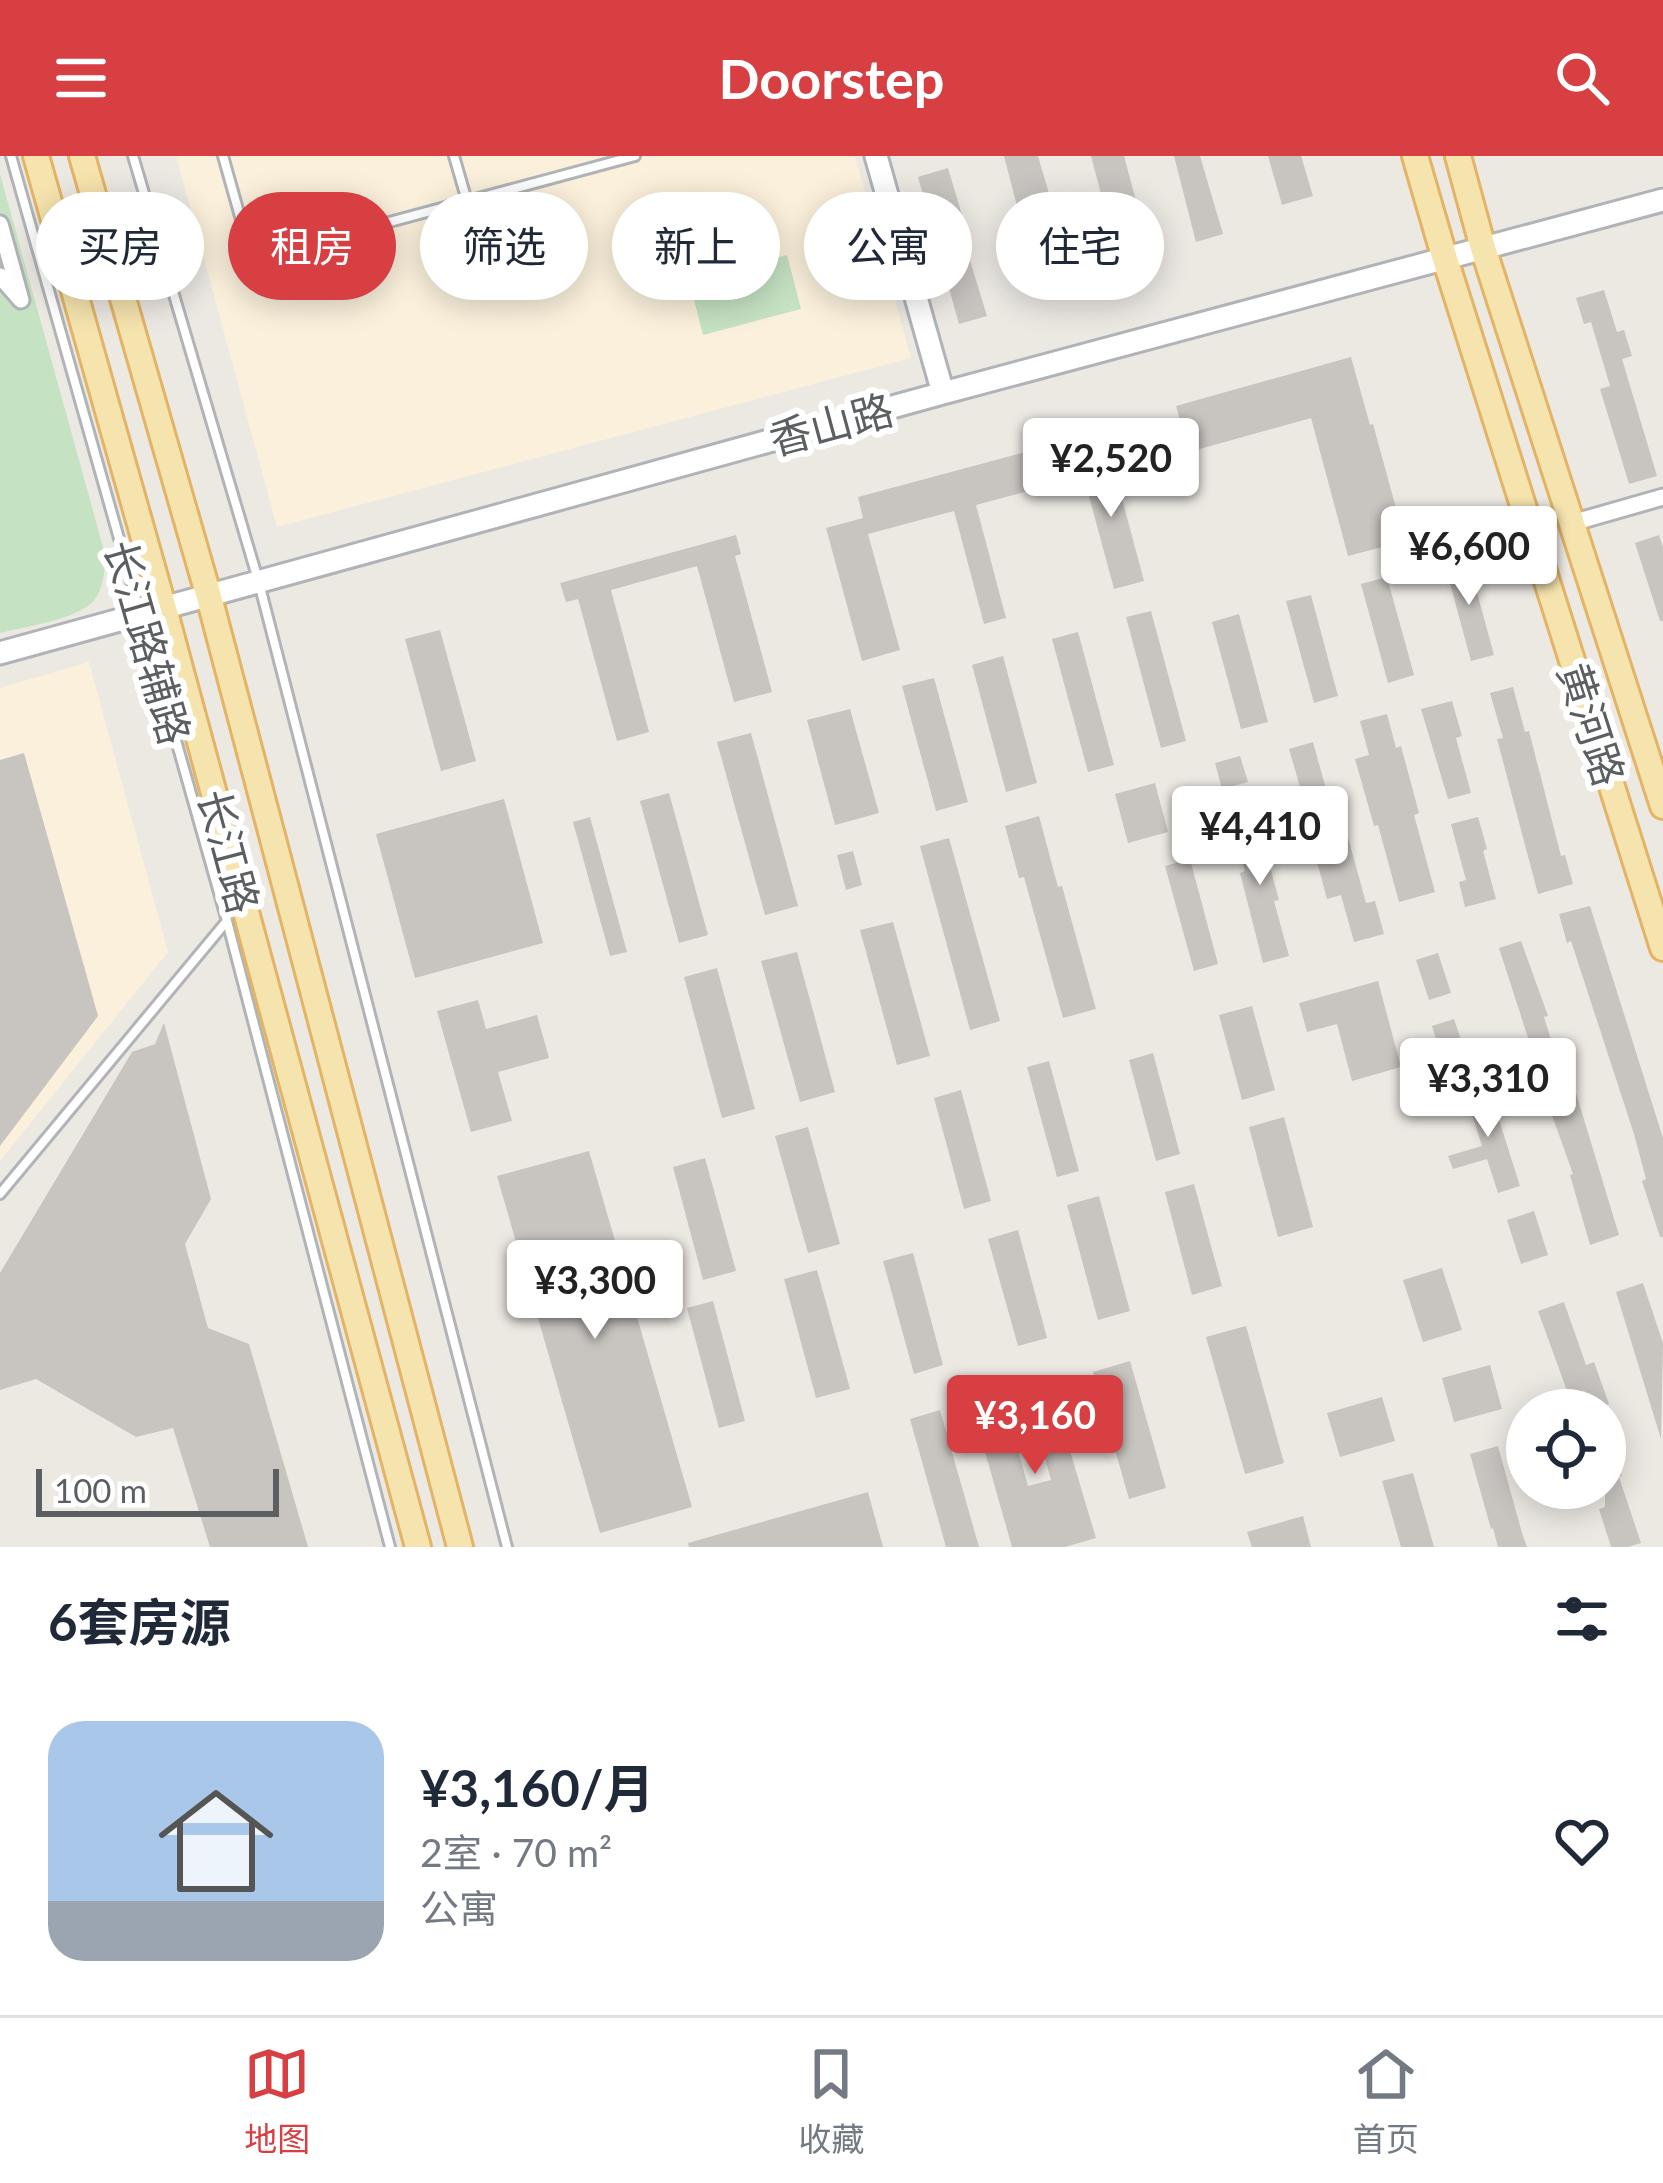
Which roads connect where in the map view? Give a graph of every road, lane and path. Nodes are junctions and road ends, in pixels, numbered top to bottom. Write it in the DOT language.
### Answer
graph roads {
  1 [pos="11,156"];
  2 [pos="36,156"];
  3 [pos="82,156"];
  4 [pos="134,156"];
  5 [pos="223,156"];
  6 [pos="454,156"];
  7 [pos="635,156"];
  8 [pos="876,156"];
  9 [pos="1415,156"];
  10 [pos="1458,156"];
  11 [pos="464,192"];
  12 [pos="501,192"];
  13 [pos="1663,200"];
  14 [pos="420,214"];
  15 [pos="0,224"];
  16 [pos="1484,248"];
  17 [pos="1444,259"];
  18 [pos="0,276"];
  19 [pos="943,393"];
  20 [pos="1663,497"];
  21 [pos="1572,523"];
  22 [pos="259,583"];
  23 [pos="209,597"];
  24 [pos="152,612"];
  25 [pos="0,653"];
  26 [pos="1663,806"];
  27 [pos="226,921"];
  28 [pos="1663,948"];
  29 [pos="0,1194"];
  30 [pos="390,1547"];
  31 [pos="418,1547"];
  32 [pos="460,1547"];
  33 [pos="507,1547"];
  1 -- 24 [label="lane, 长江路辅路"];
  2 -- 24 [label="main road, 长江路"];
  3 -- 23 [label="main road, 长江路"];
  4 -- 22 [label="lane"];
  5 -- 14 [label="lane"];
  6 -- 11 [label="lane"];
  7 -- 12 [label="lane"];
  8 -- 19 [label="street"];
  9 -- 17 [label="main road, 黄河路"];
  10 -- 16 [label="main road, 黄河路"];
  13 -- 16 [label="street, 香山路"];
  15 -- 18 [label="street"];
  16 -- 17 [label="street, 香山路"];
  16 -- 21 [label="main road, 黄河路"];
  17 -- 19 [label="street, 香山路"];
  17 -- 28 [label="main road, 黄河路"];
  19 -- 22 [label="street, 香山路"];
  20 -- 21 [label="street"];
  21 -- 26 [label="main road, 黄河路"];
  22 -- 23 [label="street, 香山路"];
  22 -- 33 [label="lane"];
  23 -- 24 [label="street, 香山路"];
  23 -- 32 [label="main road, 长江路"];
  24 -- 25 [label="street, 香山路"];
  24 -- 27 [label="lane, 长江路辅路"];
  24 -- 31 [label="main road, 长江路"];
  27 -- 29 [label="lane"];
  27 -- 30 [label="lane, 长江路辅路"];
}
